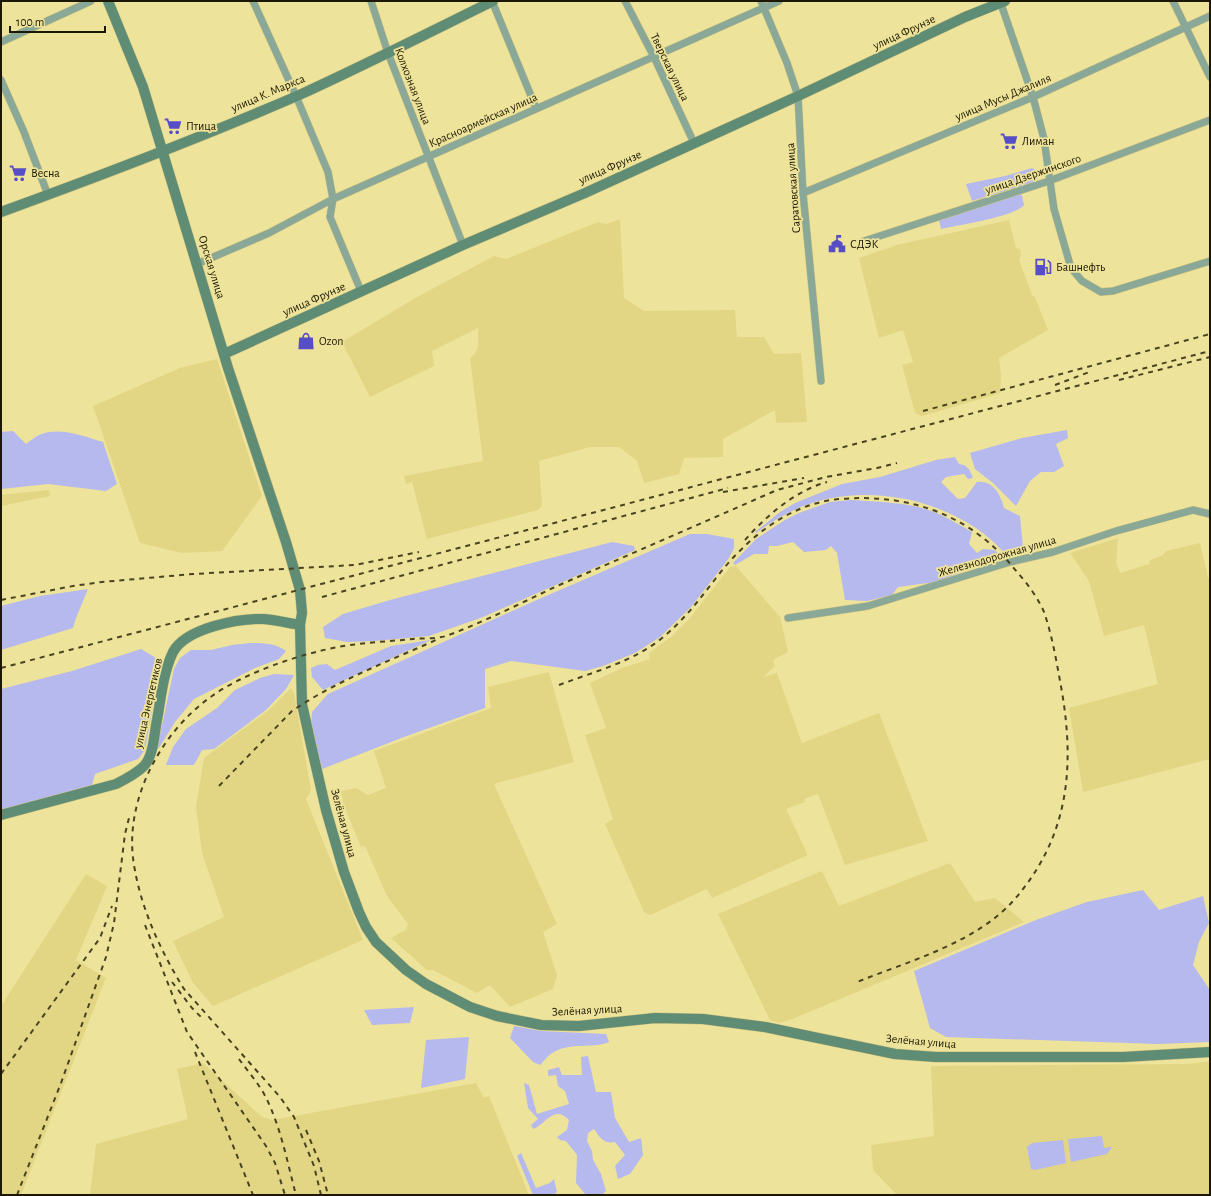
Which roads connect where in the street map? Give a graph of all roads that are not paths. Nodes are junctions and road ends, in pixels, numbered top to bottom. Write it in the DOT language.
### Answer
graph roads {
  1 [pos="91,1"];
  2 [pos="108,1"];
  3 [pos="252,1"];
  4 [pos="371,1"];
  5 [pos="493,1"];
  6 [pos="625,1"];
  7 [pos="779,1"];
  8 [pos="1173,1"];
  9 [pos="1002,2"];
  10 [pos="762,4"];
  11 [pos="1210,16"];
  12 [pos="1186,27"];
  13 [pos="1,42"];
  14 [pos="388,53"];
  15 [pos="654,57"];
  16 [pos="1210,77"];
  17 [pos="1,80"];
  18 [pos="296,96"];
  19 [pos="798,96"];
  20 [pos="1033,97"];
  21 [pos="536,108"];
  22 [pos="1210,120"];
  23 [pos="694,143"];
  24 [pos="163,151"];
  25 [pos="429,157"];
  26 [pos="1049,181"];
  27 [pos="803,193"];
  28 [pos="48,195"];
  29 [pos="333,200"];
  30 [pos="1,212"];
  31 [pos="861,242"];
  32 [pos="463,245"];
  33 [pos="1210,261"];
  34 [pos="198,264"];
  35 [pos="361,292"];
  36 [pos="224,354"];
  37 [pos="821,381"];
  38 [pos="1210,514"];
  39 [pos="286,542"];
  40 [pos="788,618"];
  41 [pos="300,626"];
  42 [pos="1,815"];
  43 [pos="1210,1052"];
  1 -- 13 [label="street"];
  2 -- 24 [label="street, Орская улица"];
  3 -- 18 [label="street"];
  4 -- 14 [label="street, Колхозная улица"];
  5 -- 14 [label="street, улица К. Маркса"];
  5 -- 21 [label="street"];
  6 -- 15 [label="street, Тверская улица"];
  7 -- 10 [label="street, Красноармейская улица"];
  8 -- 12 [label="street"];
  9 -- 19 [label="street, улица Фрунзе"];
  9 -- 20 [label="street"];
  10 -- 15 [label="street, Красноармейская улица"];
  10 -- 19 [label="street, Саратовская улица"];
  11 -- 12 [label="street, улица Мусы Джалиля"];
  12 -- 16 [label="street"];
  12 -- 20 [label="street, улица Мусы Джалиля"];
  14 -- 18 [label="street, улица К. Маркса"];
  14 -- 25 [label="street, Колхозная улица"];
  15 -- 21 [label="street, Красноармейская улица"];
  15 -- 23 [label="street, Тверская улица"];
  17 -- 28 [label="street"];
  18 -- 24 [label="street, улица К. Маркса"];
  18 -- 29 [label="street"];
  19 -- 23 [label="street, улица Фрунзе"];
  19 -- 27 [label="street, Саратовская улица"];
  20 -- 26 [label="street"];
  20 -- 27 [label="street, улица Мусы Джалиля"];
  21 -- 25 [label="street, Красноармейская улица"];
  22 -- 26 [label="street, улица Дзержинского"];
  23 -- 32 [label="street, улица Фрунзе"];
  24 -- 28 [label="street, улица К. Маркса"];
  24 -- 34 [label="street, Орская улица"];
  25 -- 29 [label="street, Красноармейская улица"];
  25 -- 32 [label="street, Колхозная улица"];
  26 -- 31 [label="street, улица Дзержинского"];
  26 -- 33 [label="street"];
  27 -- 37 [label="street, Саратовская улица"];
  28 -- 30 [label="street, улица К. Маркса"];
  29 -- 34 [label="street, Красноармейская улица"];
  29 -- 35 [label="street"];
  32 -- 35 [label="street, улица Фрунзе"];
  34 -- 36 [label="street, Орская улица"];
  35 -- 36 [label="street, улица Фрунзе"];
  36 -- 39 [label="street, Орская улица"];
  38 -- 40 [label="street, Железнодорожная улица"];
  39 -- 41 [label="street, Зелёная улица"];
  41 -- 42 [label="street, улица Энергетиков"];
  41 -- 43 [label="street, Зелёная улица"];
}
